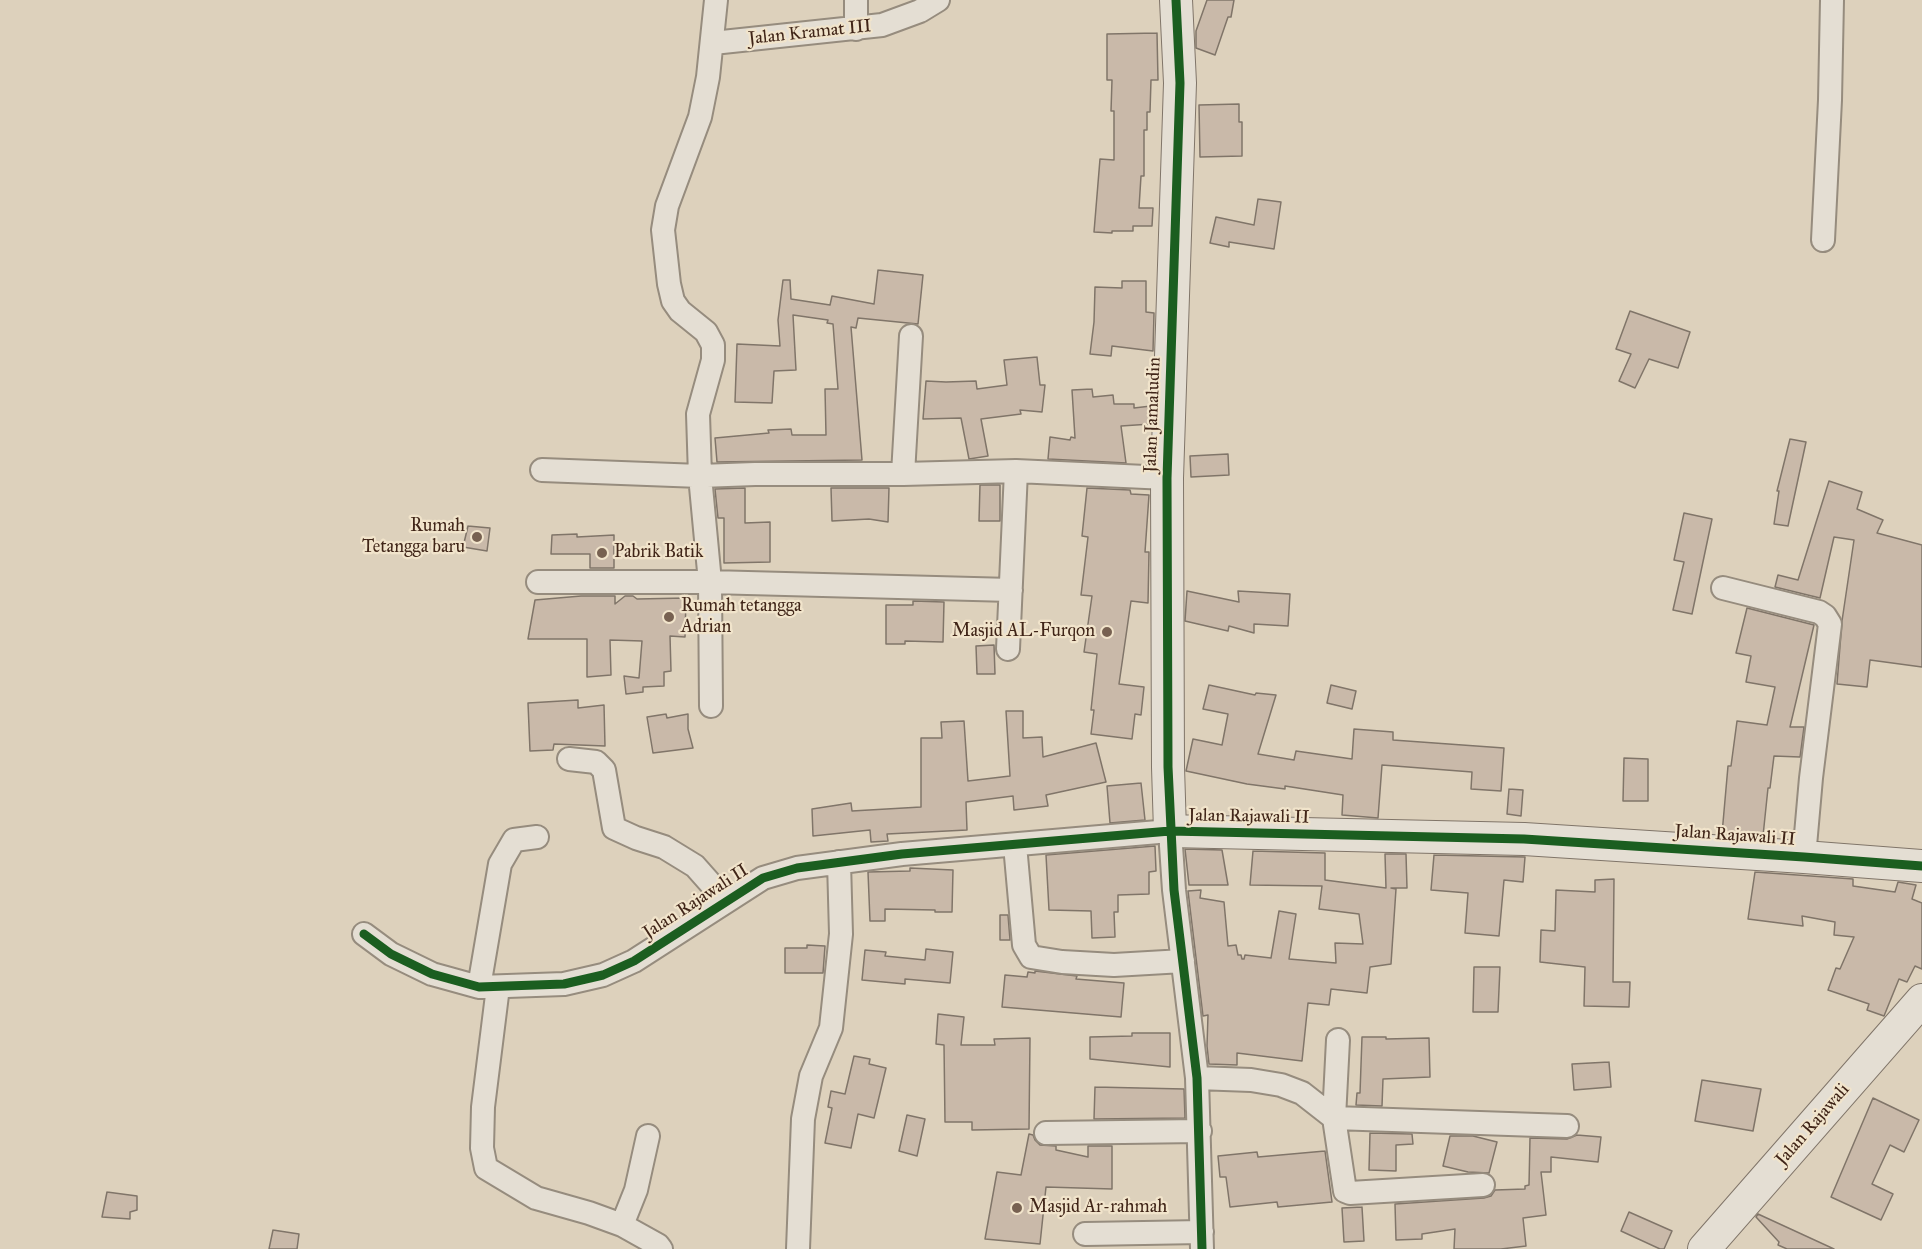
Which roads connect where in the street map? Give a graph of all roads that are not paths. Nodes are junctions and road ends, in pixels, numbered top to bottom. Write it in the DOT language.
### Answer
graph roads {
  1 [pos="716,0"];
  2 [pos="856,0"];
  3 [pos="938,0"];
  4 [pos="1176,0"];
  5 [pos="1832,0"];
  6 [pos="856,29"];
  7 [pos="713,43"];
  8 [pos="1823,240"];
  9 [pos="911,336"];
  10 [pos="542,470"];
  11 [pos="1016,471"];
  12 [pos="903,474"];
  13 [pos="700,476"];
  14 [pos="1167,478"];
  15 [pos="538,582"];
  16 [pos="710,582"];
  17 [pos="1723,588"];
  18 [pos="1011,590"];
  19 [pos="1008,649"];
  20 [pos="711,706"];
  21 [pos="569,759"];
  22 [pos="1170,831"];
  23 [pos="537,837"];
  24 [pos="1015,846"];
  25 [pos="1804,857"];
  26 [pos="839,862"];
  27 [pos="1922,866"];
  28 [pos="726,901"];
  29 [pos="364,934"];
  30 [pos="1183,960"];
  31 [pos="488,987"];
  32 [pos="1922,1000"];
  33 [pos="1338,1040"];
  34 [pos="1197,1078"];
  35 [pos="1334,1118"];
  36 [pos="1567,1126"];
  37 [pos="1200,1131"];
  38 [pos="1046,1133"];
  39 [pos="648,1136"];
  40 [pos="1483,1185"];
  41 [pos="622,1225"];
  42 [pos="1085,1234"];
  43 [pos="1202,1241"];
  44 [pos="661,1249"];
  45 [pos="798,1249"];
  46 [pos="1704,1249"];
  1 -- 7 [label="street"];
  2 -- 6 [label="street"];
  3 -- 6 [label="street, Jalan Kramat III"];
  4 -- 14 [label="street, Jalan Jamaludin"];
  5 -- 8 [label="street"];
  6 -- 7 [label="street, Jalan Kramat III"];
  7 -- 13 [label="street"];
  9 -- 12 [label="street"];
  10 -- 13 [label="street"];
  11 -- 12 [label="street"];
  11 -- 14 [label="street"];
  11 -- 18 [label="street"];
  12 -- 13 [label="street"];
  13 -- 16 [label="street"];
  14 -- 22 [label="street, Jalan Jamaludin"];
  15 -- 16 [label="street"];
  16 -- 18 [label="street"];
  16 -- 20 [label="street"];
  17 -- 25 [label="street"];
  18 -- 19 [label="street"];
  21 -- 28 [label="street"];
  22 -- 24 [label="street, Jalan Rajawali II"];
  22 -- 25 [label="street, Jalan Rajawali II"];
  22 -- 30 [label="street"];
  23 -- 31 [label="street"];
  24 -- 26 [label="street, Jalan Rajawali II"];
  24 -- 30 [label="street"];
  25 -- 27 [label="street, Jalan Rajawali II"];
  26 -- 28 [label="street, Jalan Rajawali II"];
  26 -- 45 [label="street"];
  28 -- 31 [label="street, Jalan Rajawali II"];
  29 -- 31 [label="street, Jalan Rajawali II"];
  30 -- 34 [label="street"];
  31 -- 41 [label="street"];
  32 -- 46 [label="street, Jalan Rajawali"];
  33 -- 35 [label="street"];
  34 -- 35 [label="street"];
  34 -- 37 [label="street"];
  35 -- 36 [label="street"];
  35 -- 40 [label="street"];
  37 -- 38 [label="street"];
  37 -- 43 [label="street"];
  39 -- 41 [label="street"];
  41 -- 44 [label="street"];
  42 -- 43 [label="street"];
}
